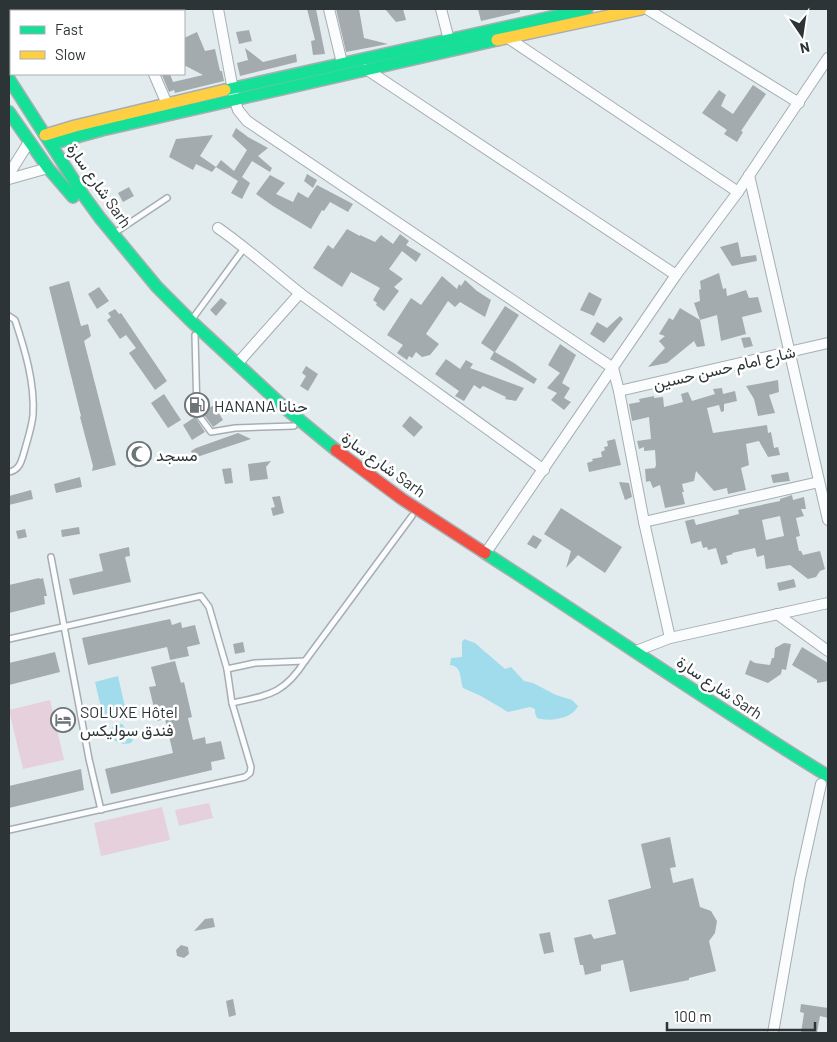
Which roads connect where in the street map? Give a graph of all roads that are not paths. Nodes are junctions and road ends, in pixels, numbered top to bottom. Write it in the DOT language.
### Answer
graph roads {
  1 [pos="218,9"];
  2 [pos="330,9"];
  3 [pos="442,9"];
  4 [pos="587,9"];
  5 [pos="641,9"];
  6 [pos="647,9"];
  7 [pos="554,12"];
  8 [pos="508,38"];
  9 [pos="448,40"];
  10 [pos="828,58"];
  11 [pos="342,64"];
  12 [pos="366,69"];
  13 [pos="154,75"];
  14 [pos="9,79"];
  15 [pos="233,89"];
  16 [pos="236,101"];
  17 [pos="798,103"];
  18 [pos="167,104"];
  19 [pos="9,112"];
  20 [pos="48,140"];
  21 [pos="29,142"];
  22 [pos="48,168"];
  23 [pos="9,174"];
  24 [pos="749,174"];
  25 [pos="9,179"];
  26 [pos="738,192"];
  27 [pos="167,198"];
  28 [pos="218,228"];
  29 [pos="113,234"];
  30 [pos="245,247"];
  31 [pos="676,274"];
  32 [pos="300,293"];
  33 [pos="9,316"];
  34 [pos="191,320"];
  35 [pos="195,335"];
  36 [pos="828,343"];
  37 [pos="790,352"];
  38 [pos="237,364"];
  39 [pos="613,368"];
  40 [pos="620,391"];
  41 [pos="294,426"];
  42 [pos="544,470"];
  43 [pos="9,472"];
  44 [pos="819,482"];
  45 [pos="412,516"];
  46 [pos="828,520"];
  47 [pos="644,522"];
  48 [pos="485,554"];
  49 [pos="51,557"];
  50 [pos="828,603"];
  51 [pos="777,614"];
  52 [pos="64,626"];
  53 [pos="670,638"];
  54 [pos="9,639"];
  55 [pos="636,651"];
  56 [pos="828,651"];
  57 [pos="305,661"];
  58 [pos="227,668"];
  59 [pos="232,703"];
  60 [pos="826,783"];
  61 [pos="101,810"];
  62 [pos="9,830"];
  63 [pos="773,1033"];
  1 -- 15 [label="street"];
  2 -- 11 [label="street"];
  3 -- 9 [label="street"];
  4 -- 7 [label="main road"];
  5 -- 8 [label="main road"];
  6 -- 17 [label="street"];
  7 -- 9 [label="main road"];
  8 -- 12 [label="main road"];
  8 -- 26 [label="street"];
  9 -- 11 [label="main road"];
  10 -- 17 [label="street"];
  11 -- 15 [label="main road"];
  12 -- 16 [label="main road"];
  12 -- 31 [label="street"];
  13 -- 18 [label="street"];
  14 -- 20 [label="main road, شارع سارة Sarh"];
  15 -- 16 [label="street"];
  15 -- 18 [label="main road"];
  16 -- 20 [label="main road"];
  16 -- 39 [label="street"];
  17 -- 24 [label="street"];
  18 -- 20 [label="main road"];
  19 -- 21 [label="main road, شارع سارة Sarh"];
  20 -- 29 [label="main road, شارع سارة Sarh"];
  21 -- 22 [label="main road, شارع سارة Sarh"];
  21 -- 23 [label="street"];
  22 -- 25 [label="street"];
  22 -- 35 [label="main road, شارع سارة Sarh"];
  24 -- 26 [label="street"];
  24 -- 37 [label="street"];
  26 -- 31 [label="street"];
  27 -- 29 [label="lane"];
  28 -- 30 [label="street"];
  29 -- 34 [label="main road, شارع سارة Sarh"];
  30 -- 32 [label="street"];
  30 -- 34 [label="lane"];
  31 -- 39 [label="street"];
  32 -- 38 [label="street"];
  32 -- 42 [label="street"];
  33 -- 43 [label="lane"];
  34 -- 38 [label="main road, شارع سارة Sarh"];
  35 -- 41 [label="main road, شارع سارة Sarh"];
  35 -- 41 [label="lane"];
  36 -- 37 [label="street, شارع امام حسن حسين"];
  37 -- 40 [label="street, شارع امام حسن حسين"];
  37 -- 44 [label="street"];
  38 -- 48 [label="main road, شارع سارة Sarh"];
  39 -- 40 [label="street"];
  39 -- 42 [label="street"];
  40 -- 47 [label="street"];
  41 -- 45 [label="main road, شارع سارة Sarh"];
  42 -- 48 [label="street"];
  44 -- 46 [label="street"];
  44 -- 47 [label="street"];
  45 -- 57 [label="lane"];
  45 -- 60 [label="main road, شارع سارة Sarh"];
  47 -- 53 [label="street"];
  48 -- 55 [label="main road, شارع سارة Sarh"];
  49 -- 52 [label="lane"];
  50 -- 51 [label="street"];
  51 -- 53 [label="street"];
  51 -- 56 [label="street"];
  52 -- 54 [label="lane"];
  52 -- 58 [label="lane"];
  52 -- 61 [label="lane"];
  53 -- 55 [label="street"];
  55 -- 60 [label="main road, شارع سارة Sarh"];
  57 -- 58 [label="lane"];
  57 -- 59 [label="lane"];
  58 -- 59 [label="lane"];
  59 -- 61 [label="lane"];
  60 -- 63 [label="street"];
  61 -- 62 [label="lane"];
}
